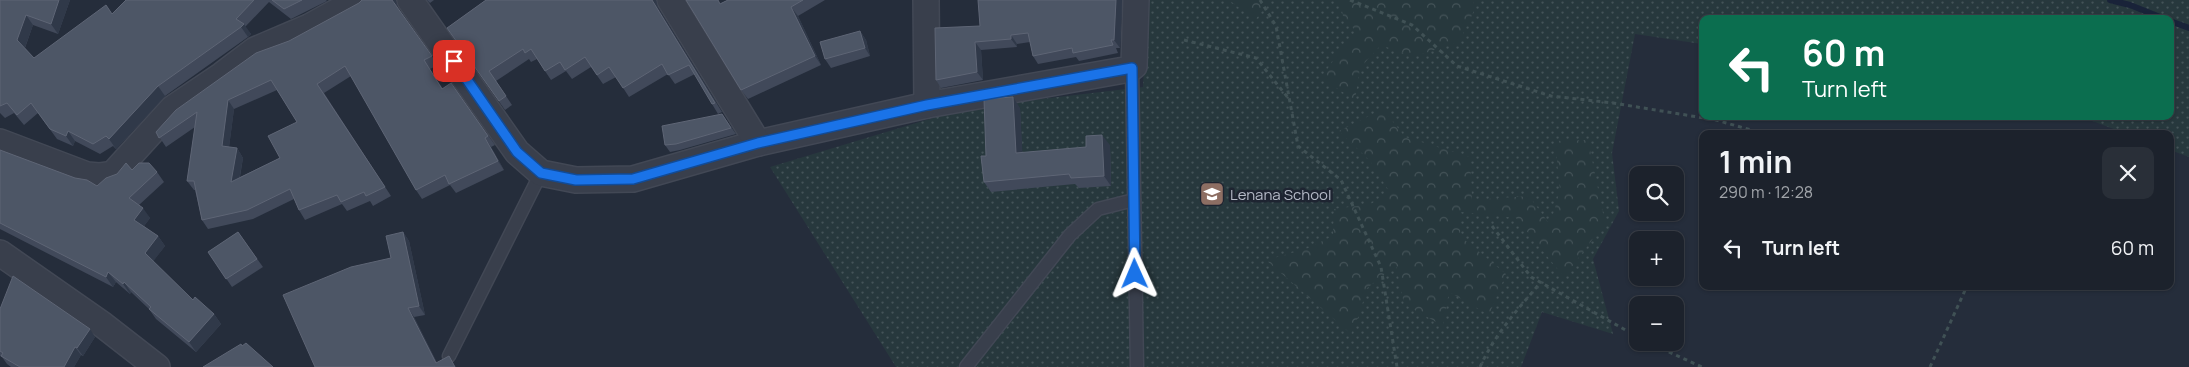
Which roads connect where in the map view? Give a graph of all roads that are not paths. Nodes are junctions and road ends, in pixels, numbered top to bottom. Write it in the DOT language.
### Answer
graph roads {
  1 [pos="358,0"];
  2 [pos="410,0"];
  3 [pos="670,0"];
  4 [pos="926,0"];
  5 [pos="1136,0"];
  6 [pos="1132,68"];
  7 [pos="927,105"];
  8 [pos="0,142"];
  9 [pos="758,143"];
  10 [pos="541,173"];
  11 [pos="1134,200"];
  12 [pos="0,252"];
  13 [pos="450,356"];
  14 [pos="157,367"];
  15 [pos="966,367"];
  16 [pos="1136,367"];
  1 -- 8 [label="street"];
  2 -- 10 [label="street"];
  3 -- 9 [label="street"];
  4 -- 7 [label="street"];
  5 -- 6 [label="street"];
  6 -- 7 [label="street"];
  6 -- 11 [label="lane"];
  7 -- 9 [label="street"];
  9 -- 10 [label="street"];
  10 -- 13 [label="lane"];
  11 -- 15 [label="lane"];
  11 -- 16 [label="lane"];
  12 -- 14 [label="street"];
}
